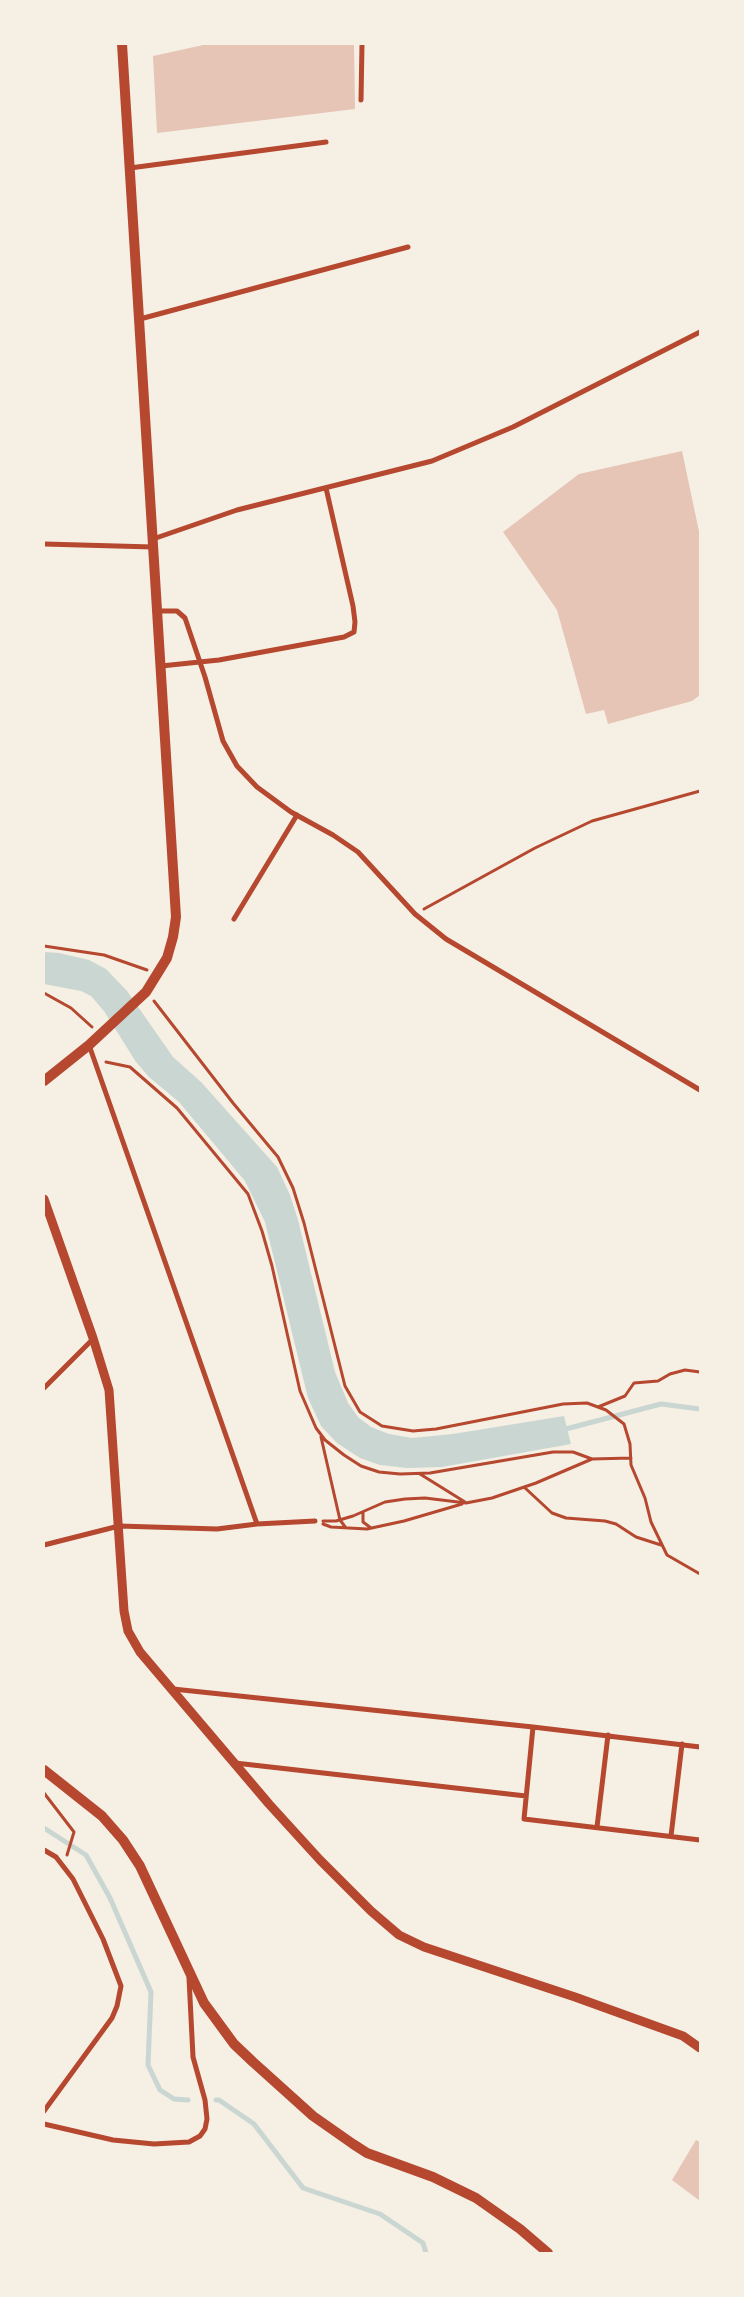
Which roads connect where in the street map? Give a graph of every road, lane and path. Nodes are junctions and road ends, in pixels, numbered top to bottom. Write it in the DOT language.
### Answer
graph roads {
  1 [pos="122,44"];
  2 [pos="362,44"];
  3 [pos="361,100"];
  4 [pos="326,142"];
  5 [pos="130,168"];
  6 [pos="408,247"];
  7 [pos="140,319"];
  8 [pos="700,332"];
  9 [pos="326,488"];
  10 [pos="152,543"];
  11 [pos="44,544"];
  12 [pos="156,611"];
  13 [pos="200,662"];
  14 [pos="159,666"];
  15 [pos="700,791"];
  16 [pos="297,815"];
  17 [pos="415,914"];
  18 [pos="234,919"];
  19 [pos="44,946"];
  20 [pos="158,975"];
  21 [pos="146,992"];
  22 [pos="44,993"];
  23 [pos="100,1035"];
  24 [pos="89,1045"];
  25 [pos="95,1061"];
  26 [pos="44,1081"];
  27 [pos="700,1090"];
  28 [pos="44,1199"];
  29 [pos="93,1338"];
  30 [pos="700,1372"];
  31 [pos="44,1388"];
  32 [pos="598,1407"];
  33 [pos="320,1434"];
  34 [pos="631,1458"];
  35 [pos="592,1459"];
  36 [pos="419,1474"];
  37 [pos="524,1488"];
  38 [pos="466,1503"];
  39 [pos="363,1511"];
  40 [pos="315,1520"];
  41 [pos="340,1520"];
  42 [pos="257,1524"];
  43 [pos="120,1526"];
  44 [pos="346,1528"];
  45 [pos="371,1528"];
  46 [pos="44,1545"];
  47 [pos="662,1546"];
  48 [pos="700,1574"];
  49 [pos="174,1689"];
  50 [pos="533,1727"];
  51 [pos="608,1736"];
  52 [pos="682,1744"];
  53 [pos="700,1747"];
  54 [pos="235,1763"];
  55 [pos="44,1770"];
  56 [pos="44,1793"];
  57 [pos="526,1796"];
  58 [pos="596,1827"];
  59 [pos="671,1836"];
  60 [pos="700,1840"];
  61 [pos="44,1850"];
  62 [pos="64,1865"];
  63 [pos="189,1970"];
  64 [pos="700,2048"];
  65 [pos="44,2110"];
  66 [pos="44,2124"];
  67 [pos="548,2253"];
  1 -- 5 [label="main road"];
  2 -- 3 [label="street"];
  4 -- 5 [label="street"];
  5 -- 7 [label="main road"];
  6 -- 7 [label="street"];
  7 -- 10 [label="main road"];
  8 -- 9 [label="street"];
  9 -- 10 [label="street"];
  9 -- 13 [label="street"];
  10 -- 11 [label="street"];
  10 -- 12 [label="main road"];
  12 -- 13 [label="street"];
  12 -- 14 [label="main road"];
  13 -- 14 [label="street"];
  13 -- 16 [label="street"];
  14 -- 20 [label="main road"];
  15 -- 17 [label="path"];
  16 -- 17 [label="street"];
  16 -- 18 [label="street"];
  17 -- 27 [label="street"];
  19 -- 20 [label="path"];
  20 -- 21 [label="main road"];
  21 -- 23 [label="main road"];
  21 -- 32 [label="path"];
  22 -- 23 [label="path"];
  23 -- 24 [label="main road"];
  24 -- 25 [label="street"];
  24 -- 26 [label="main road"];
  25 -- 33 [label="path"];
  25 -- 42 [label="street"];
  28 -- 29 [label="street"];
  29 -- 31 [label="street"];
  29 -- 43 [label="street"];
  30 -- 32 [label="path"];
  32 -- 34 [label="path"];
  33 -- 36 [label="path"];
  33 -- 41 [label="path"];
  34 -- 35 [label="path"];
  34 -- 47 [label="path"];
  35 -- 36 [label="path"];
  35 -- 37 [label="path"];
  36 -- 38 [label="path"];
  37 -- 38 [label="path"];
  37 -- 47 [label="path"];
  38 -- 39 [label="path"];
  38 -- 45 [label="path"];
  39 -- 41 [label="path"];
  39 -- 45 [label="path"];
  40 -- 41 [label="path"];
  40 -- 42 [label="street"];
  40 -- 44 [label="path"];
  41 -- 44 [label="path"];
  42 -- 43 [label="street"];
  43 -- 46 [label="street"];
  43 -- 49 [label="street"];
  44 -- 45 [label="path"];
  47 -- 48 [label="path"];
  49 -- 50 [label="street"];
  49 -- 54 [label="street"];
  50 -- 51 [label="street"];
  50 -- 57 [label="street"];
  51 -- 52 [label="street"];
  51 -- 58 [label="street"];
  52 -- 53 [label="street"];
  52 -- 59 [label="street"];
  54 -- 57 [label="street"];
  54 -- 64 [label="street"];
  55 -- 63 [label="main road"];
  56 -- 62 [label="path"];
  57 -- 58 [label="street"];
  58 -- 59 [label="street"];
  59 -- 60 [label="street"];
  61 -- 62 [label="street"];
  62 -- 65 [label="street"];
  63 -- 66 [label="street"];
  63 -- 67 [label="main road"];
}
